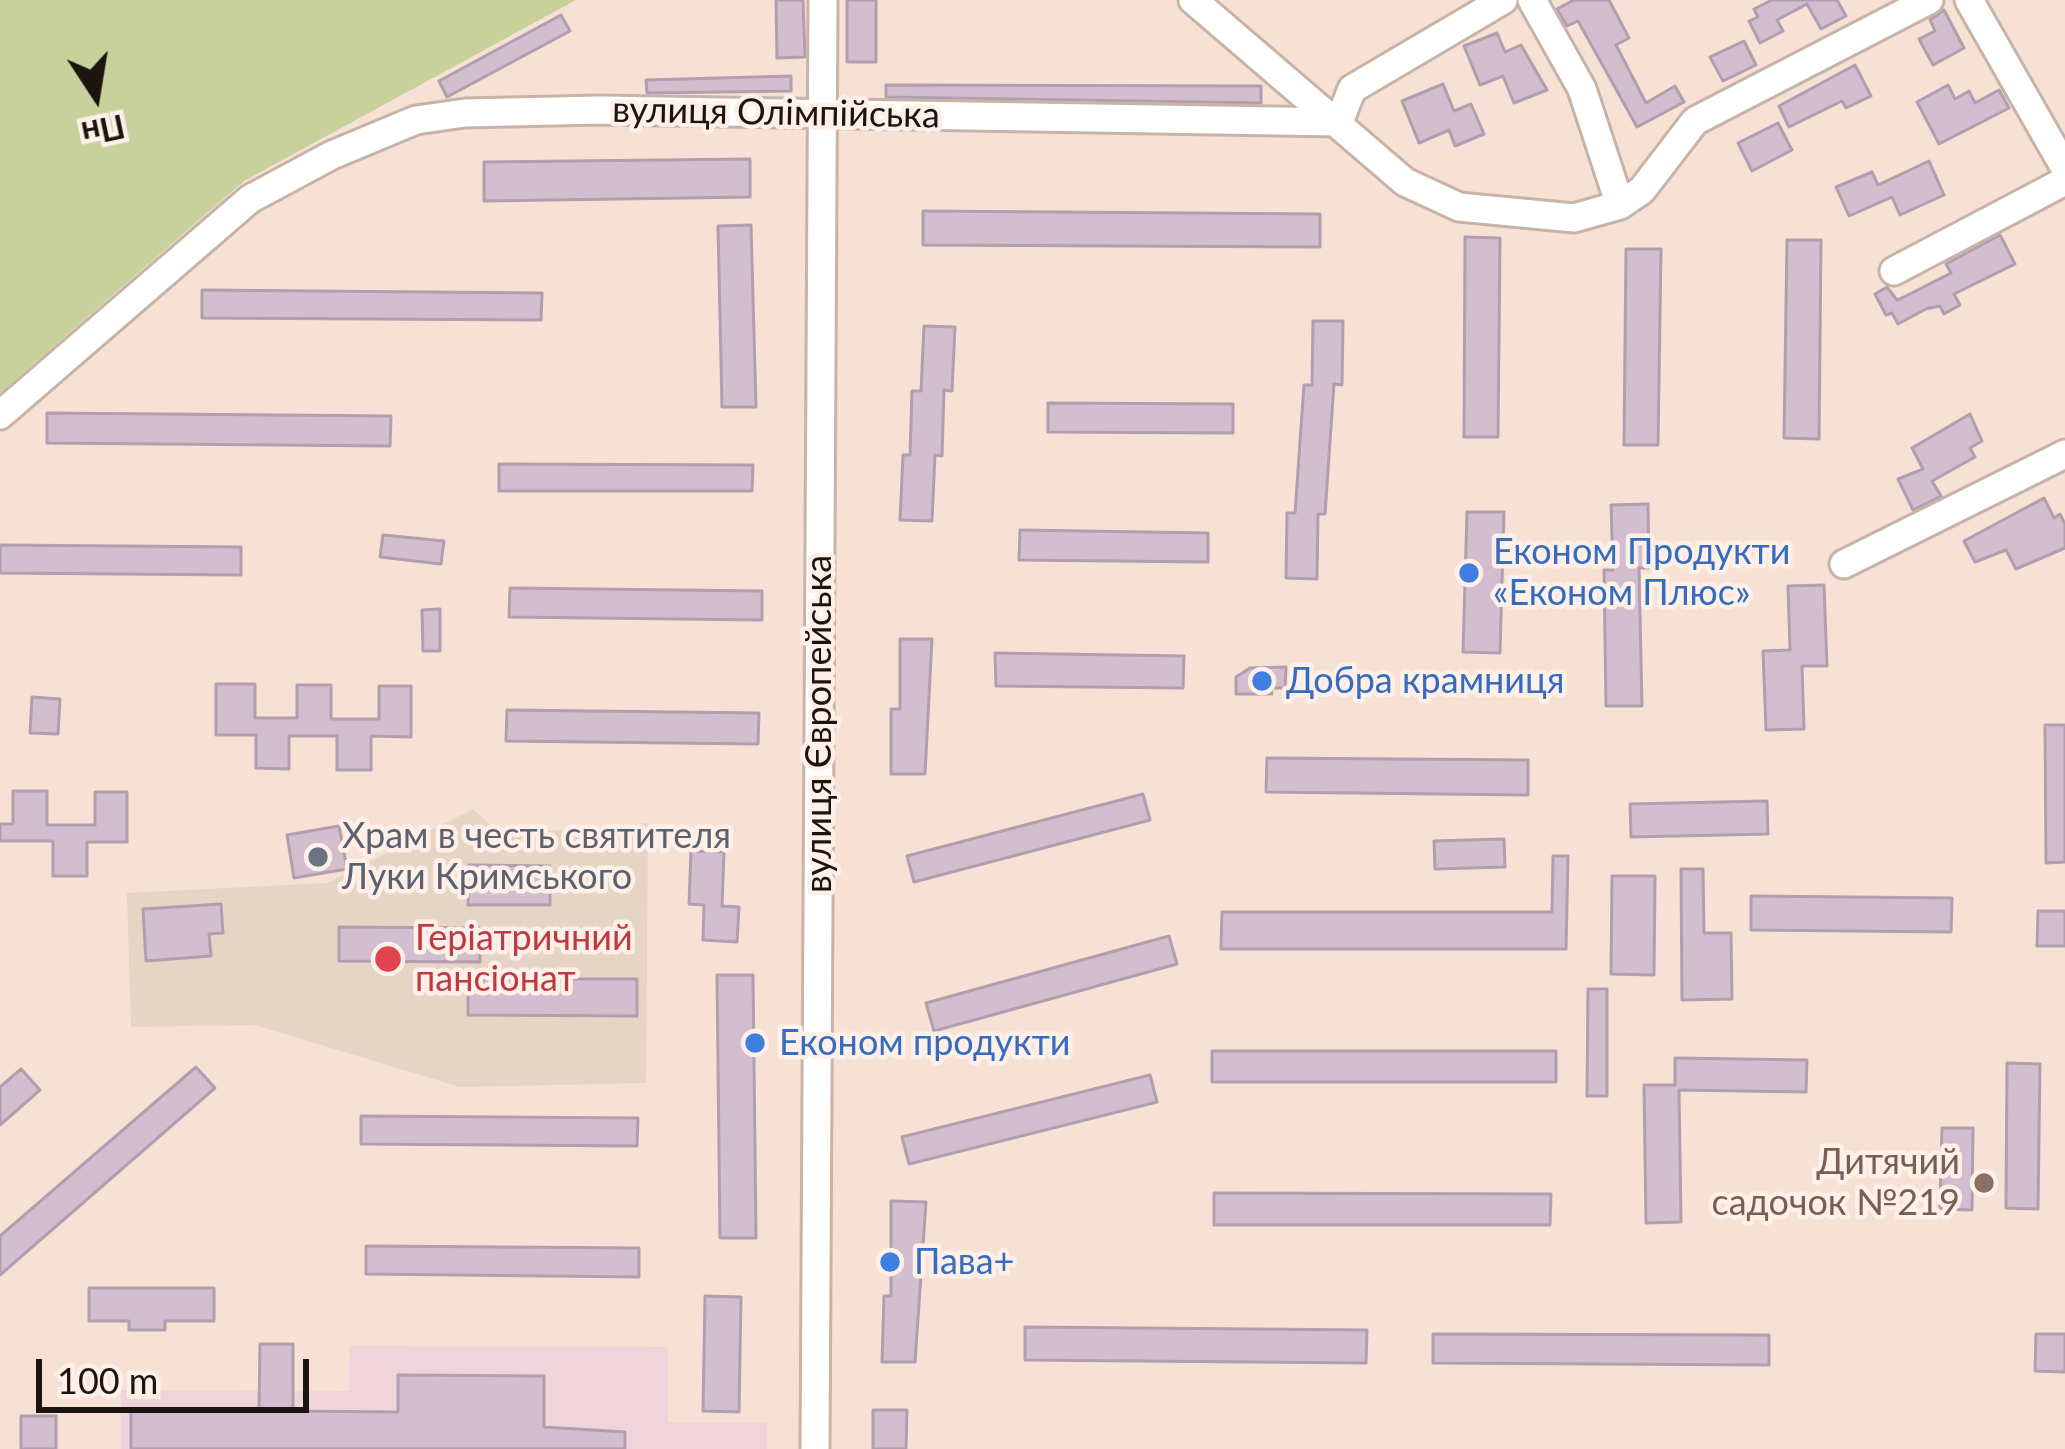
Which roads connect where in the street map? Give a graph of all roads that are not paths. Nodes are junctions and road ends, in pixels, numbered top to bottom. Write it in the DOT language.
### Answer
graph roads {
  1 [pos="823,0"];
  2 [pos="1193,0"];
  3 [pos="1503,0"];
  4 [pos="1532,0"];
  5 [pos="1929,0"];
  6 [pos="1969,0"];
  7 [pos="822,114"];
  8 [pos="1339,122"];
  9 [pos="2065,169"];
  10 [pos="2065,181"];
  11 [pos="1620,205"];
  12 [pos="1894,272"];
  13 [pos="0,415"];
  14 [pos="2065,454"];
  15 [pos="1844,564"];
  16 [pos="815,1449"];
  1 -- 7 [label="street, вулиця Європейська"];
  2 -- 8 [label="street"];
  3 -- 8 [label="street"];
  4 -- 11 [label="street"];
  5 -- 11 [label="street"];
  6 -- 9 [label="street"];
  7 -- 8 [label="street, вулиця Олімпійська"];
  7 -- 13 [label="street, вулиця Олімпійська"];
  7 -- 16 [label="street, вулиця Європейська"];
  8 -- 11 [label="street"];
  10 -- 12 [label="street"];
  14 -- 15 [label="street"];
}
